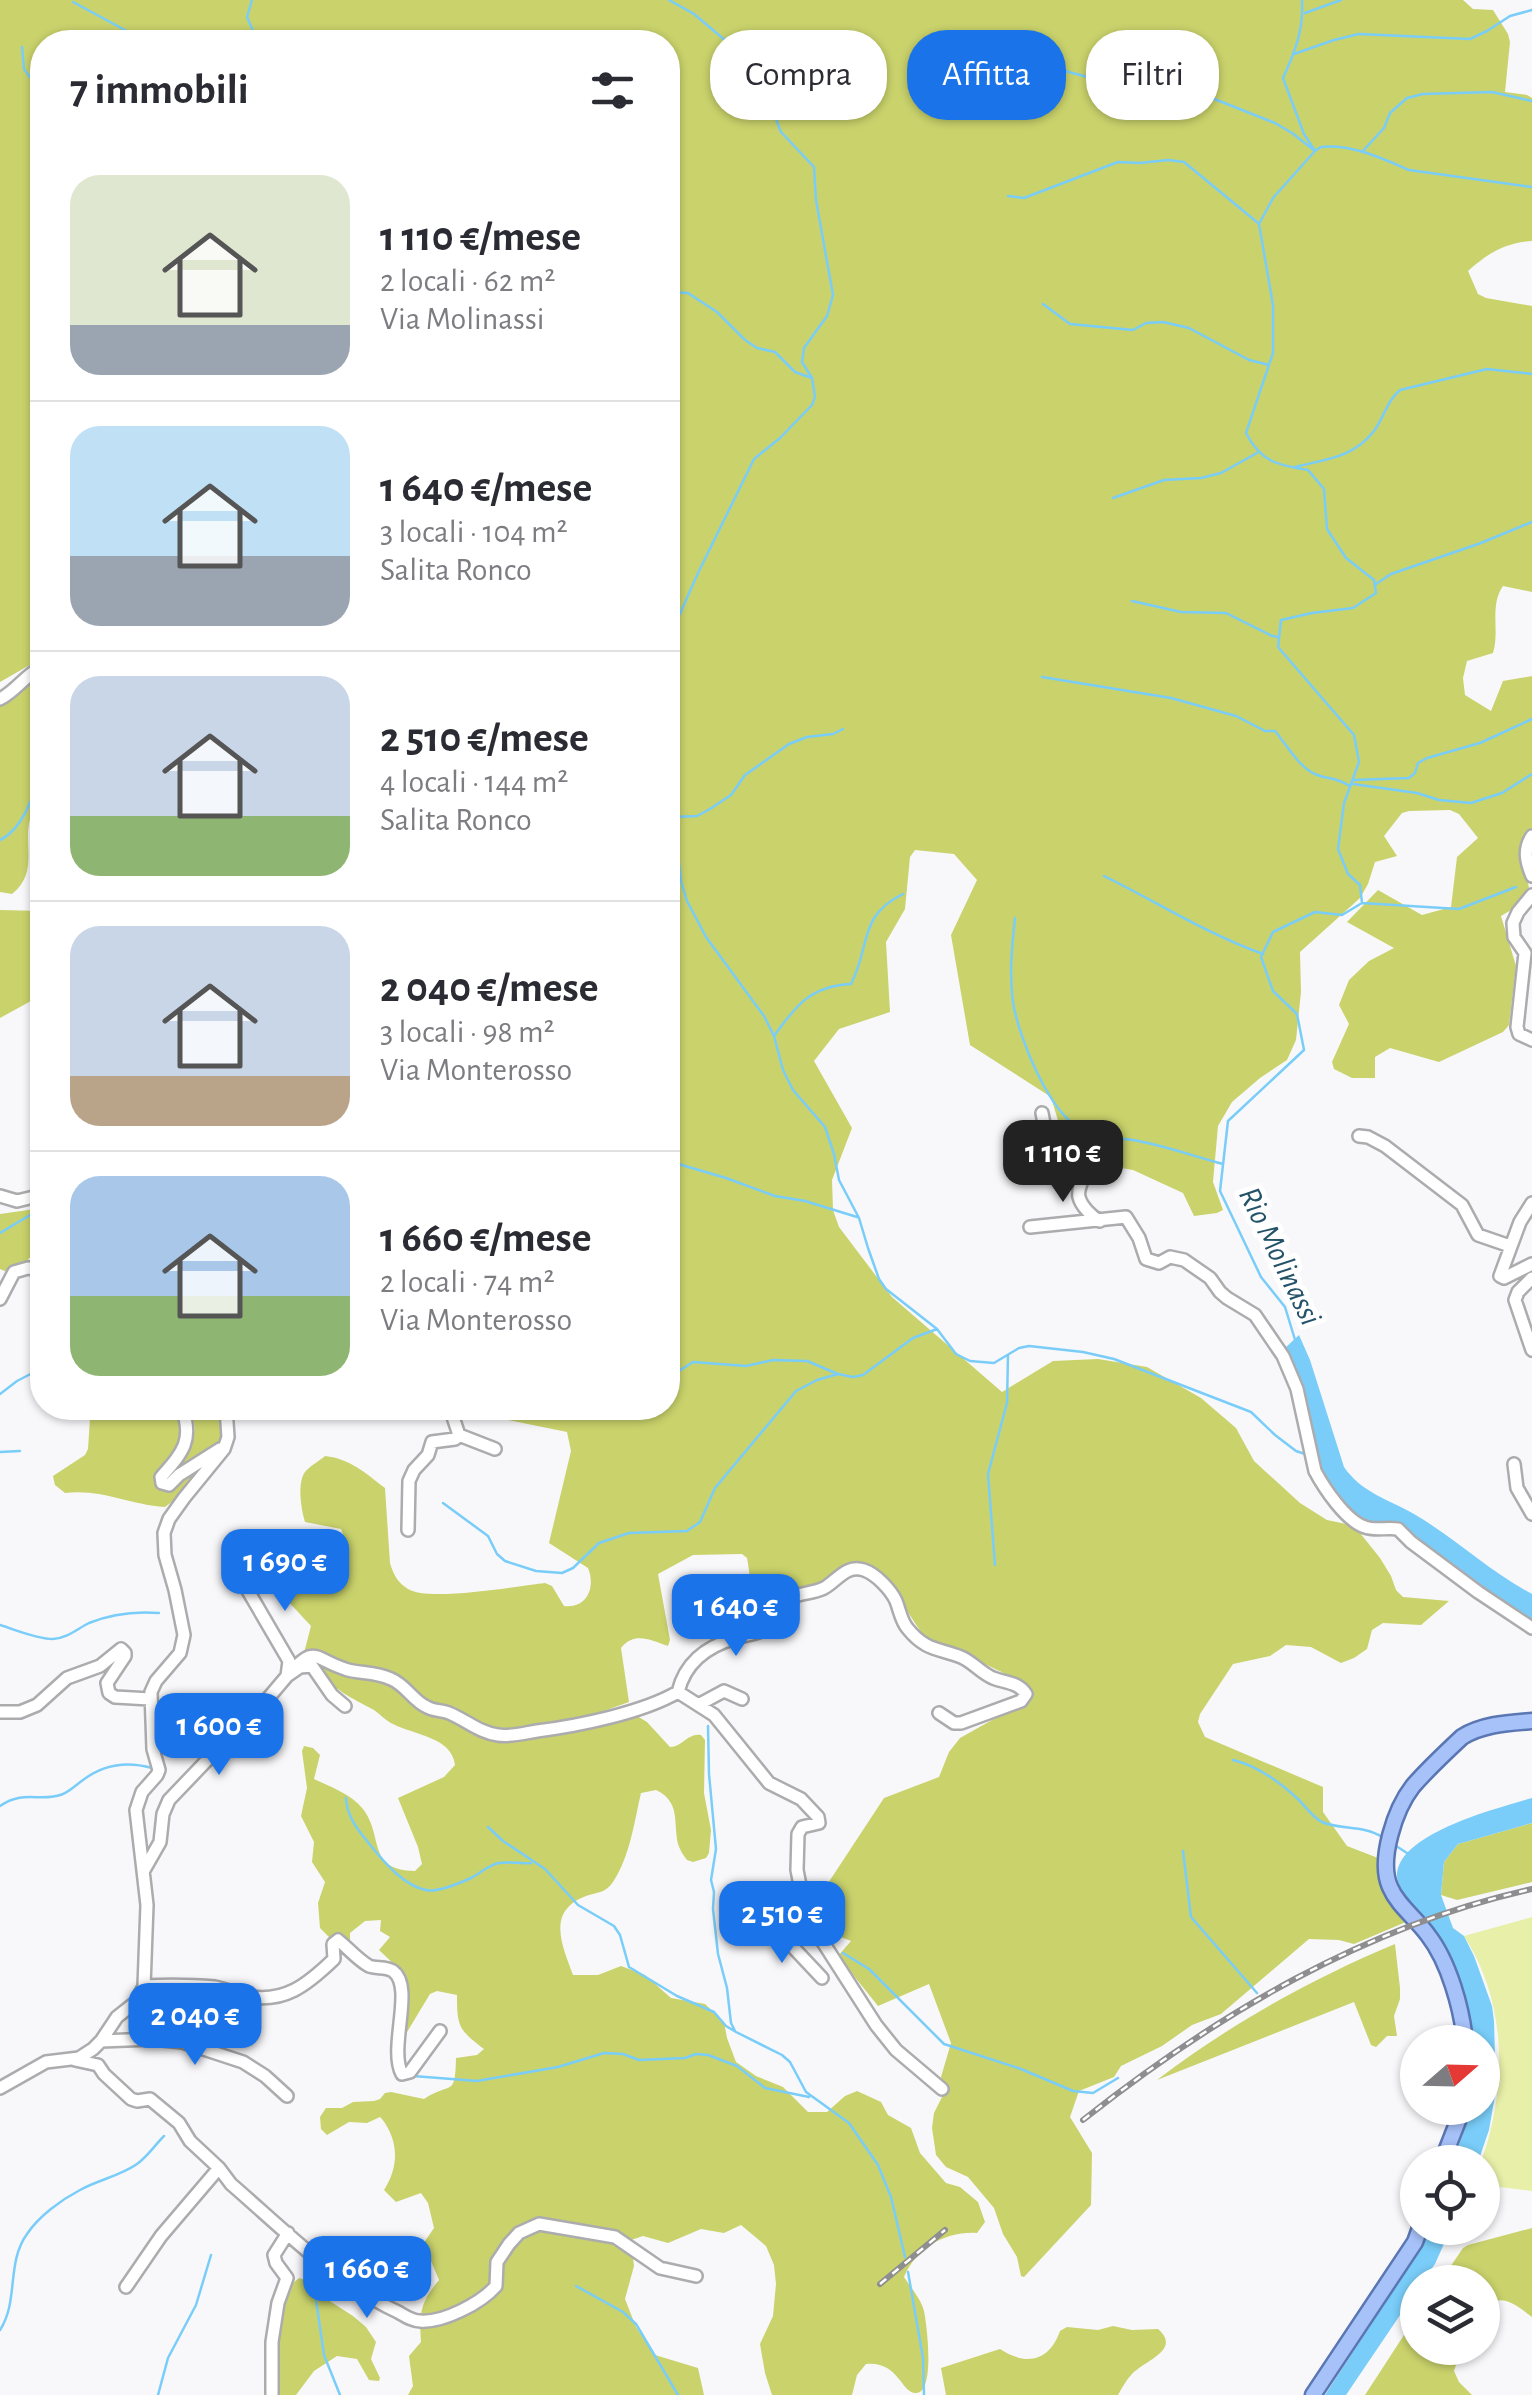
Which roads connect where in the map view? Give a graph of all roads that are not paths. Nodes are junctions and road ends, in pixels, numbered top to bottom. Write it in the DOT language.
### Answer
graph roads {
  1 [pos="30,672"];
  2 [pos="0,699"];
  3 [pos="1532,836"];
  4 [pos="1532,876"];
  5 [pos="1532,895"];
  6 [pos="1532,1040"];
  7 [pos="1042,1113"];
  8 [pos="1359,1136"];
  9 [pos="0,1187"];
  10 [pos="0,1196"];
  11 [pos="30,1198"];
  12 [pos="24,1199"];
  13 [pos="1532,1203"];
  14 [pos="1100,1221"];
  15 [pos="1030,1227"];
  16 [pos="1510,1246"];
  17 [pos="1532,1264"];
  18 [pos="30,1268"];
  19 [pos="1532,1278"];
  20 [pos="0,1299"];
  21 [pos="1532,1350"];
  22 [pos="184,1420"];
  23 [pos="227,1420"];
  24 [pos="454,1420"];
  25 [pos="459,1435"];
  26 [pos="495,1449"];
  27 [pos="224,1450"];
  28 [pos="1514,1464"];
  29 [pos="1532,1514"];
  30 [pos="408,1530"];
  31 [pos="243,1548"];
  32 [pos="1532,1628"];
  33 [pos="287,1676"];
  34 [pos="678,1692"];
  35 [pos="742,1698"];
  36 [pos="150,1699"];
  37 [pos="698,1705"];
  38 [pos="346,1706"];
  39 [pos="0,1712"];
  40 [pos="939,1713"];
  41 [pos="1532,1721"];
  42 [pos="144,1870"];
  43 [pos="808,1918"];
  44 [pos="762,1922"];
  45 [pos="784,1930"];
  46 [pos="822,1978"];
  47 [pos="144,1986"];
  48 [pos="1463,2025"];
  49 [pos="440,2031"];
  50 [pos="102,2041"];
  51 [pos="70,2060"];
  52 [pos="0,2088"];
  53 [pos="942,2089"];
  54 [pos="287,2096"];
  55 [pos="219,2168"];
  56 [pos="288,2233"];
  57 [pos="1414,2245"];
  58 [pos="696,2276"];
  59 [pos="126,2287"];
  60 [pos="272,2395"];
  61 [pos="1313,2395"];
  1 -- 2 [label="street"];
  3 -- 4 [label="street"];
  5 -- 6 [label="street"];
  7 -- 14 [label="street"];
  8 -- 16 [label="street"];
  9 -- 12 [label="street"];
  10 -- 12 [label="street"];
  11 -- 12 [label="street"];
  13 -- 16 [label="street"];
  14 -- 15 [label="street"];
  14 -- 32 [label="street"];
  16 -- 17 [label="street"];
  18 -- 20 [label="street"];
  19 -- 21 [label="street"];
  22 -- 27 [label="street"];
  23 -- 27 [label="street"];
  24 -- 25 [label="street"];
  25 -- 26 [label="street"];
  25 -- 30 [label="street"];
  27 -- 36 [label="street"];
  28 -- 29 [label="street"];
  31 -- 33 [label="street"];
  33 -- 34 [label="street"];
  33 -- 38 [label="street"];
  33 -- 42 [label="street"];
  34 -- 37 [label="street"];
  34 -- 40 [label="street"];
  35 -- 37 [label="street"];
  36 -- 39 [label="street"];
  36 -- 42 [label="street"];
  37 -- 43 [label="street"];
  41 -- 48 [label="main road"];
  42 -- 47 [label="street"];
  43 -- 45 [label="street"];
  43 -- 53 [label="street"];
  44 -- 45 [label="street"];
  45 -- 46 [label="street"];
  47 -- 49 [label="street"];
  47 -- 50 [label="street"];
  50 -- 51 [label="street"];
  50 -- 54 [label="street"];
  51 -- 52 [label="street"];
  51 -- 55 [label="street"];
  55 -- 56 [label="street"];
  55 -- 59 [label="street"];
  56 -- 58 [label="street"];
  56 -- 60 [label="street"];
  57 -- 61 [label="main road"];
}
